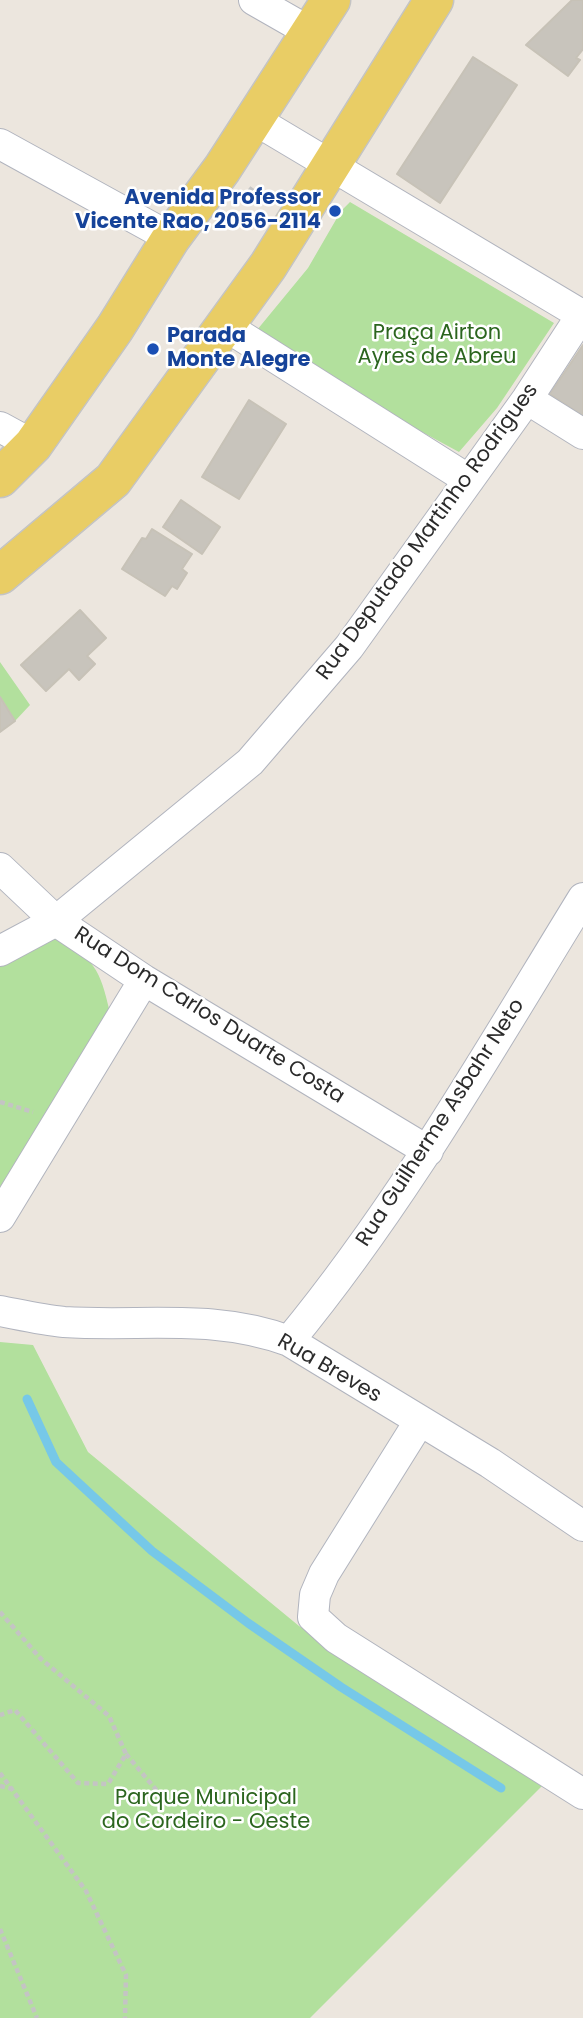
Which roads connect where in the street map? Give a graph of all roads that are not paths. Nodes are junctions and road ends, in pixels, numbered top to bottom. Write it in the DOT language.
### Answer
graph roads {
  1 [pos="254,0"];
  2 [pos="331,0"];
  3 [pos="434,0"];
  4 [pos="310,32"];
  5 [pos="255,120"];
  6 [pos="0,144"];
  7 [pos="333,165"];
  8 [pos="171,238"];
  9 [pos="582,314"];
  10 [pos="227,327"];
  11 [pos="527,400"];
  12 [pos="0,427"];
  13 [pos="583,434"];
  14 [pos="33,446"];
  15 [pos="0,478"];
  16 [pos="468,480"];
  17 [pos="0,575"];
  18 [pos="0,868"];
  19 [pos="583,898"];
  20 [pos="56,921"];
  21 [pos="0,951"];
  22 [pos="144,980"];
  23 [pos="428,1151"];
  24 [pos="0,1217"];
  25 [pos="0,1311"];
  26 [pos="289,1341"];
  27 [pos="418,1422"];
  28 [pos="583,1526"];
  29 [pos="583,1794"];
  1 -- 4 [label="street"];
  2 -- 4 [label="main road"];
  3 -- 7 [label="main road"];
  4 -- 5 [label="main road"];
  5 -- 7 [label="street"];
  5 -- 8 [label="main road"];
  6 -- 8 [label="street"];
  7 -- 9 [label="street"];
  7 -- 10 [label="main road"];
  8 -- 14 [label="main road"];
  9 -- 11 [label="street, Rua Deputado Martinho Rodrigues"];
  10 -- 16 [label="street"];
  10 -- 17 [label="main road"];
  11 -- 13 [label="street"];
  11 -- 16 [label="street, Rua Deputado Martinho Rodrigues"];
  12 -- 14 [label="street"];
  14 -- 15 [label="main road"];
  16 -- 20 [label="street, Rua Deputado Martinho Rodrigues"];
  18 -- 20 [label="street, Rua Dom Carlos Duarte Costa"];
  19 -- 23 [label="street, Rua Guilherme Asbahr Neto"];
  20 -- 21 [label="street, Rua Deputado Martinho Rodrigues"];
  20 -- 22 [label="street, Rua Dom Carlos Duarte Costa"];
  22 -- 23 [label="street, Rua Dom Carlos Duarte Costa"];
  22 -- 24 [label="street"];
  23 -- 26 [label="street, Rua Guilherme Asbahr Neto"];
  25 -- 26 [label="street, Rua Breves"];
  26 -- 27 [label="street, Rua Breves"];
  27 -- 28 [label="street, Rua Breves"];
  27 -- 29 [label="street"];
}
